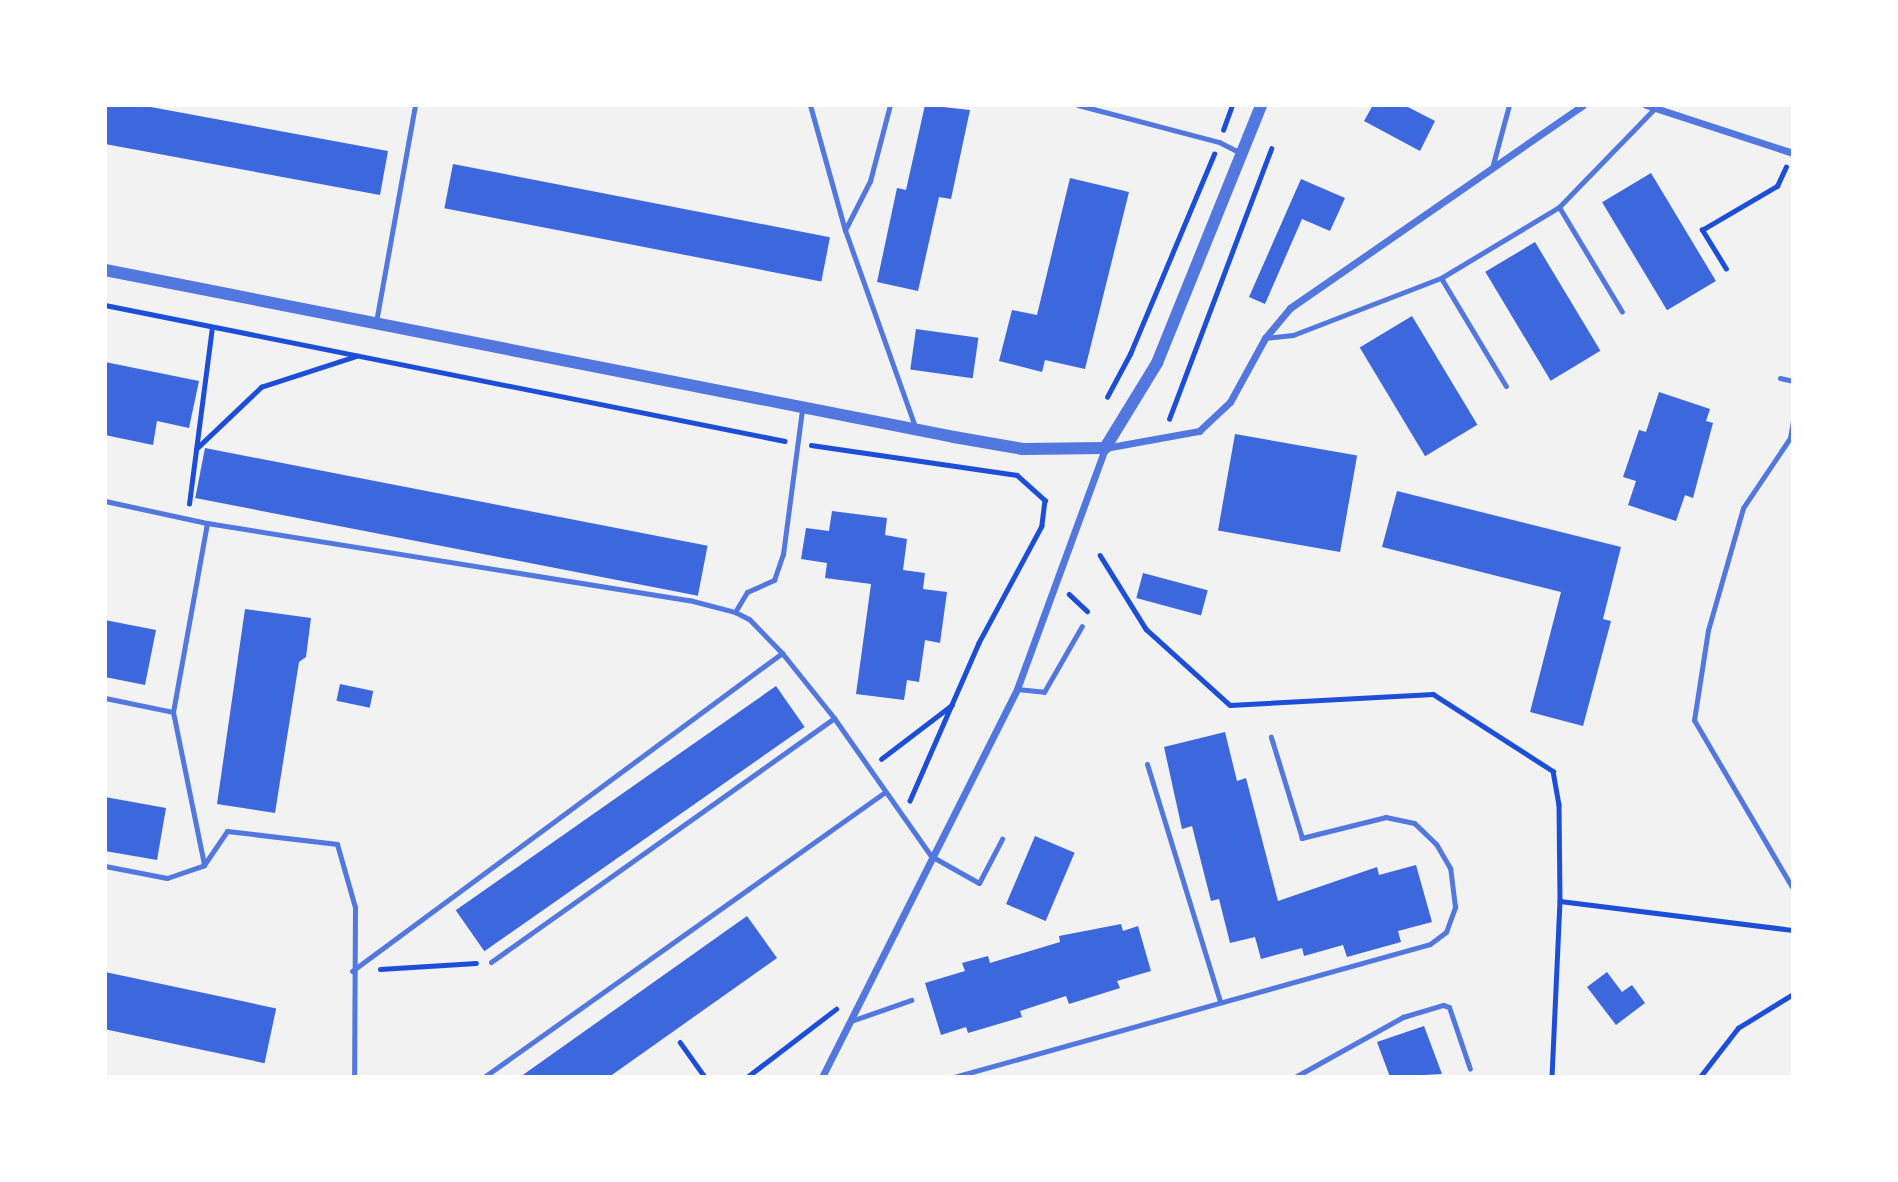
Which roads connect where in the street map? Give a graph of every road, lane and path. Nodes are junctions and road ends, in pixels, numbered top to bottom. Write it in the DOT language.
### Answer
graph roads {
  1 [pos="415,105"];
  2 [pos="810,105"];
  3 [pos="890,105"];
  4 [pos="1078,105"];
  5 [pos="1232,105"];
  6 [pos="1261,105"];
  7 [pos="1509,105"];
  8 [pos="1583,105"];
  9 [pos="1646,105"];
  10 [pos="1656,108"];
  11 [pos="1219,142"];
  12 [pos="1271,149"];
  13 [pos="1241,153"];
  14 [pos="1792,153"];
  15 [pos="1492,168"];
  16 [pos="1559,207"];
  17 [pos="845,230"];
  18 [pos="1726,269"];
  19 [pos="105,270"];
  20 [pos="1441,278"];
  21 [pos="105,305"];
  22 [pos="1622,312"];
  23 [pos="376,322"];
  24 [pos="212,327"];
  25 [pos="1265,338"];
  26 [pos="357,355"];
  27 [pos="1780,377"];
  28 [pos="1793,381"];
  29 [pos="1506,386"];
  30 [pos="1107,397"];
  31 [pos="803,409"];
  32 [pos="1793,421"];
  33 [pos="916,429"];
  34 [pos="1162,437"];
  35 [pos="1791,437"];
  36 [pos="799,443"];
  37 [pos="1105,448"];
  38 [pos="196,449"];
  39 [pos="105,501"];
  40 [pos="187,519"];
  41 [pos="207,523"];
  42 [pos="1100,555"];
  43 [pos="736,612"];
  44 [pos="1082,626"];
  45 [pos="782,653"];
  46 [pos="1017,689"];
  47 [pos="105,698"];
  48 [pos="953,705"];
  49 [pos="173,712"];
  50 [pos="834,718"];
  51 [pos="1271,737"];
  52 [pos="1147,764"];
  53 [pos="869,768"];
  54 [pos="885,792"];
  55 [pos="902,821"];
  56 [pos="1002,839"];
  57 [pos="931,856"];
  58 [pos="204,865"];
  59 [pos="105,866"];
  60 [pos="1793,889"];
  61 [pos="1560,901"];
  62 [pos="1793,930"];
  63 [pos="491,962"];
  64 [pos="352,971"];
  65 [pos="1793,994"];
  66 [pos="911,1000"];
  67 [pos="1220,1001"];
  68 [pos="840,1007"];
  69 [pos="851,1021"];
  70 [pos="680,1042"];
  71 [pos="1471,1069"];
  72 [pos="354,1077"];
  73 [pos="484,1077"];
  74 [pos="705,1077"];
  75 [pos="747,1077"];
  76 [pos="822,1077"];
  77 [pos="954,1077"];
  78 [pos="1295,1077"];
  79 [pos="1552,1077"];
  80 [pos="1700,1077"];
  1 -- 23 [label="lane"];
  2 -- 17 [label="lane"];
  3 -- 17 [label="lane"];
  4 -- 11 [label="lane"];
  5 -- 11 [label="path"];
  6 -- 13 [label="street"];
  7 -- 15 [label="lane"];
  8 -- 15 [label="street"];
  9 -- 10 [label="street"];
  10 -- 14 [label="street"];
  10 -- 16 [label="lane"];
  11 -- 13 [label="lane"];
  11 -- 30 [label="path"];
  12 -- 34 [label="path"];
  13 -- 37 [label="street"];
  14 -- 18 [label="path"];
  15 -- 25 [label="street"];
  16 -- 20 [label="lane"];
  16 -- 22 [label="lane"];
  17 -- 33 [label="lane"];
  19 -- 23 [label="street"];
  20 -- 25 [label="lane"];
  20 -- 29 [label="lane"];
  21 -- 24 [label="path"];
  23 -- 31 [label="street"];
  24 -- 26 [label="path"];
  24 -- 38 [label="path"];
  25 -- 34 [label="street"];
  26 -- 36 [label="path"];
  26 -- 38 [label="path"];
  27 -- 28 [label="lane"];
  31 -- 33 [label="street"];
  31 -- 36 [label="lane"];
  32 -- 35 [label="lane"];
  33 -- 37 [label="street"];
  34 -- 37 [label="street"];
  35 -- 60 [label="lane"];
  36 -- 43 [label="lane"];
  36 -- 48 [label="path"];
  37 -- 46 [label="street"];
  38 -- 40 [label="path"];
  39 -- 40 [label="lane"];
  40 -- 41 [label="lane"];
  41 -- 43 [label="lane"];
  41 -- 49 [label="lane"];
  42 -- 61 [label="path"];
  43 -- 45 [label="lane"];
  44 -- 46 [label="lane"];
  45 -- 50 [label="lane"];
  45 -- 64 [label="lane"];
  46 -- 57 [label="street"];
  47 -- 49 [label="lane"];
  48 -- 53 [label="path"];
  48 -- 55 [label="path"];
  49 -- 58 [label="lane"];
  50 -- 53 [label="lane"];
  50 -- 63 [label="lane"];
  51 -- 67 [label="lane"];
  52 -- 67 [label="lane"];
  53 -- 54 [label="lane"];
  54 -- 55 [label="lane"];
  54 -- 73 [label="lane"];
  55 -- 57 [label="lane"];
  56 -- 57 [label="lane"];
  57 -- 69 [label="street"];
  58 -- 59 [label="lane"];
  58 -- 64 [label="lane"];
  61 -- 62 [label="path"];
  61 -- 79 [label="path"];
  63 -- 64 [label="path"];
  64 -- 72 [label="lane"];
  65 -- 80 [label="path"];
  66 -- 69 [label="lane"];
  67 -- 77 [label="lane"];
  68 -- 75 [label="path"];
  69 -- 76 [label="street"];
  70 -- 74 [label="path"];
  71 -- 78 [label="lane"];
}
